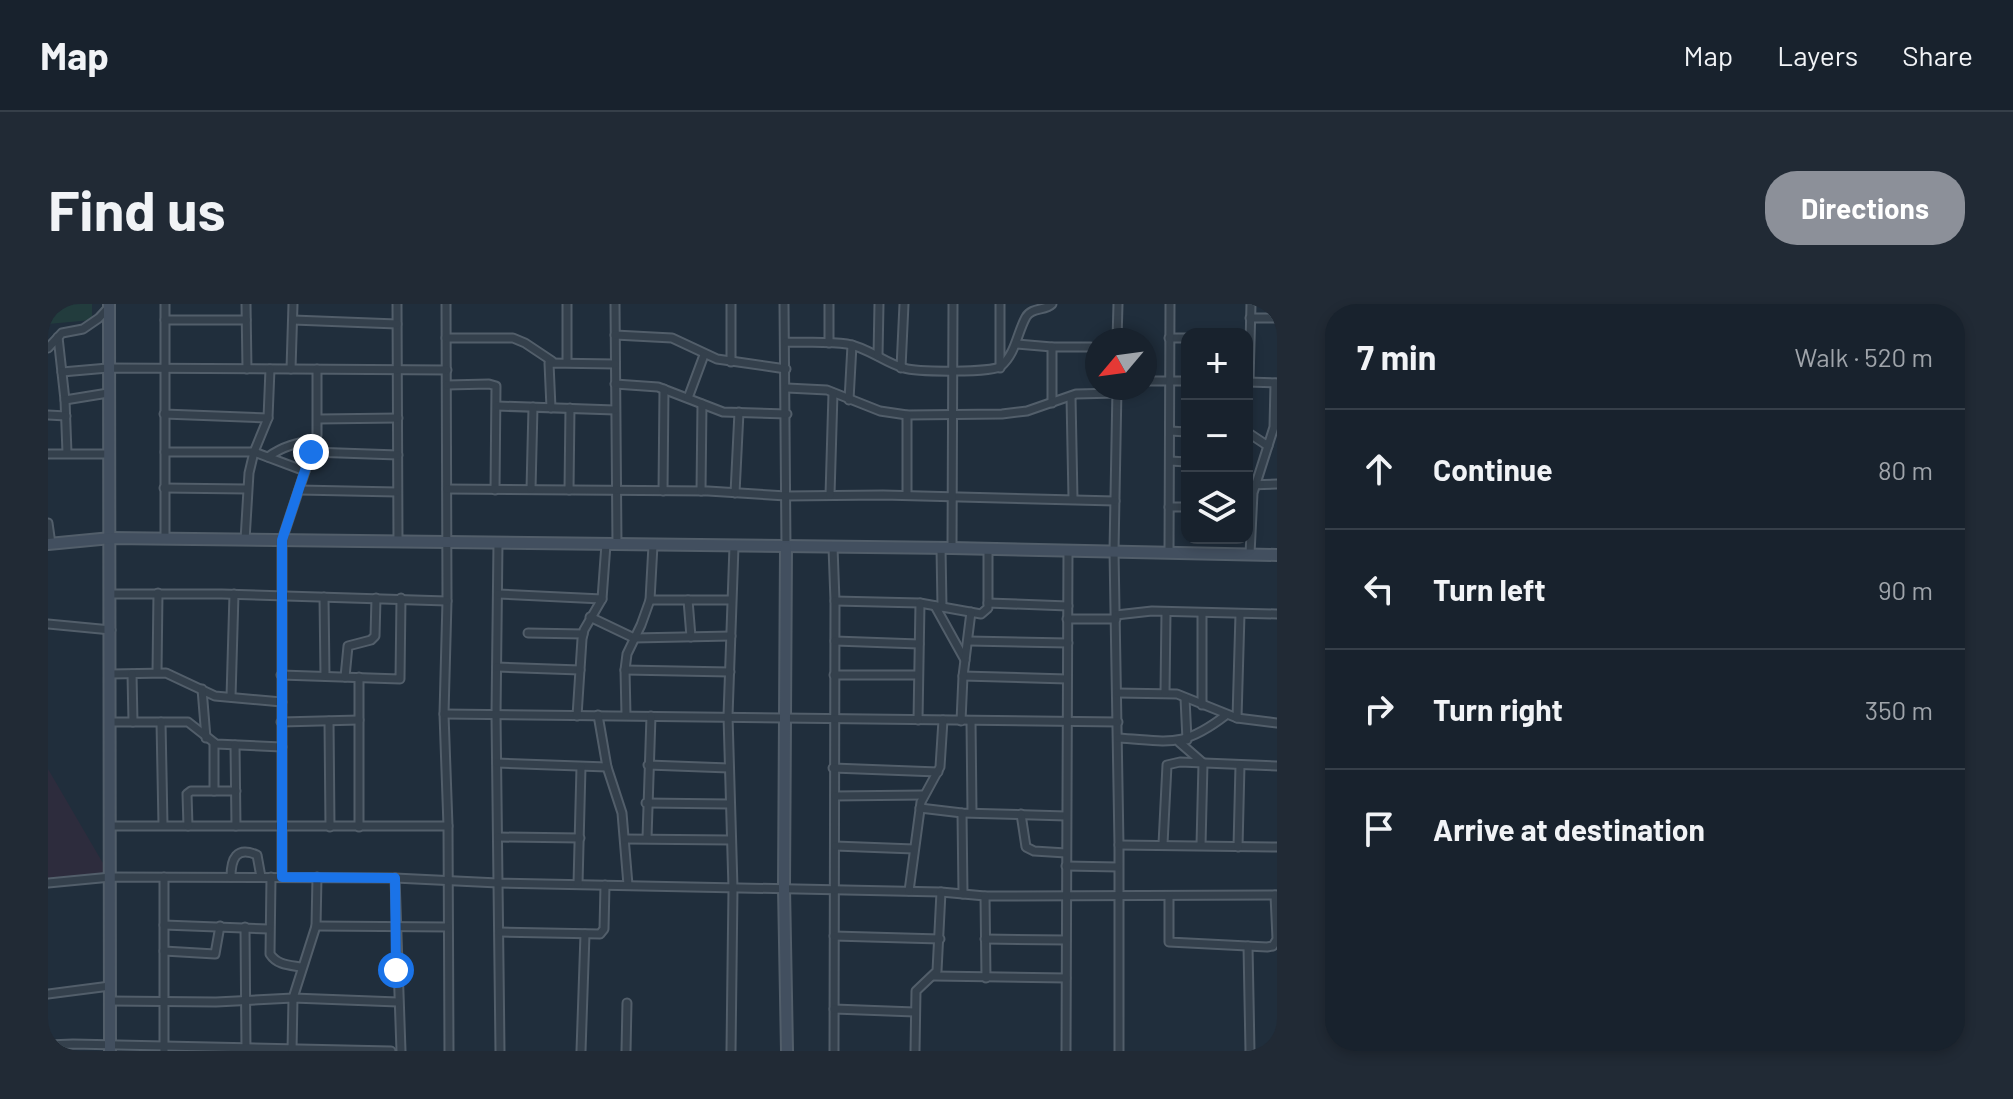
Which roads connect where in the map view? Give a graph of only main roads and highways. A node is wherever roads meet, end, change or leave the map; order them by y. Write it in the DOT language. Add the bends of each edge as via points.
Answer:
graph roads {
  1 [pos="109,306"];
  2 [pos="111,538"];
  3 [pos="49,544"];
  4 [pos="786,547"];
  5 [pos="1277,555"];
  6 [pos="110,1048"];
  7 [pos="787,1051"];
  1 -- 2 [label="main road"];
  2 -- 3 [label="main road"];
  2 -- 4 [label="main road"];
  2 -- 6 [label="main road"];
  4 -- 5 [label="main road"];
  4 -- 7 [label="main road"];
}
